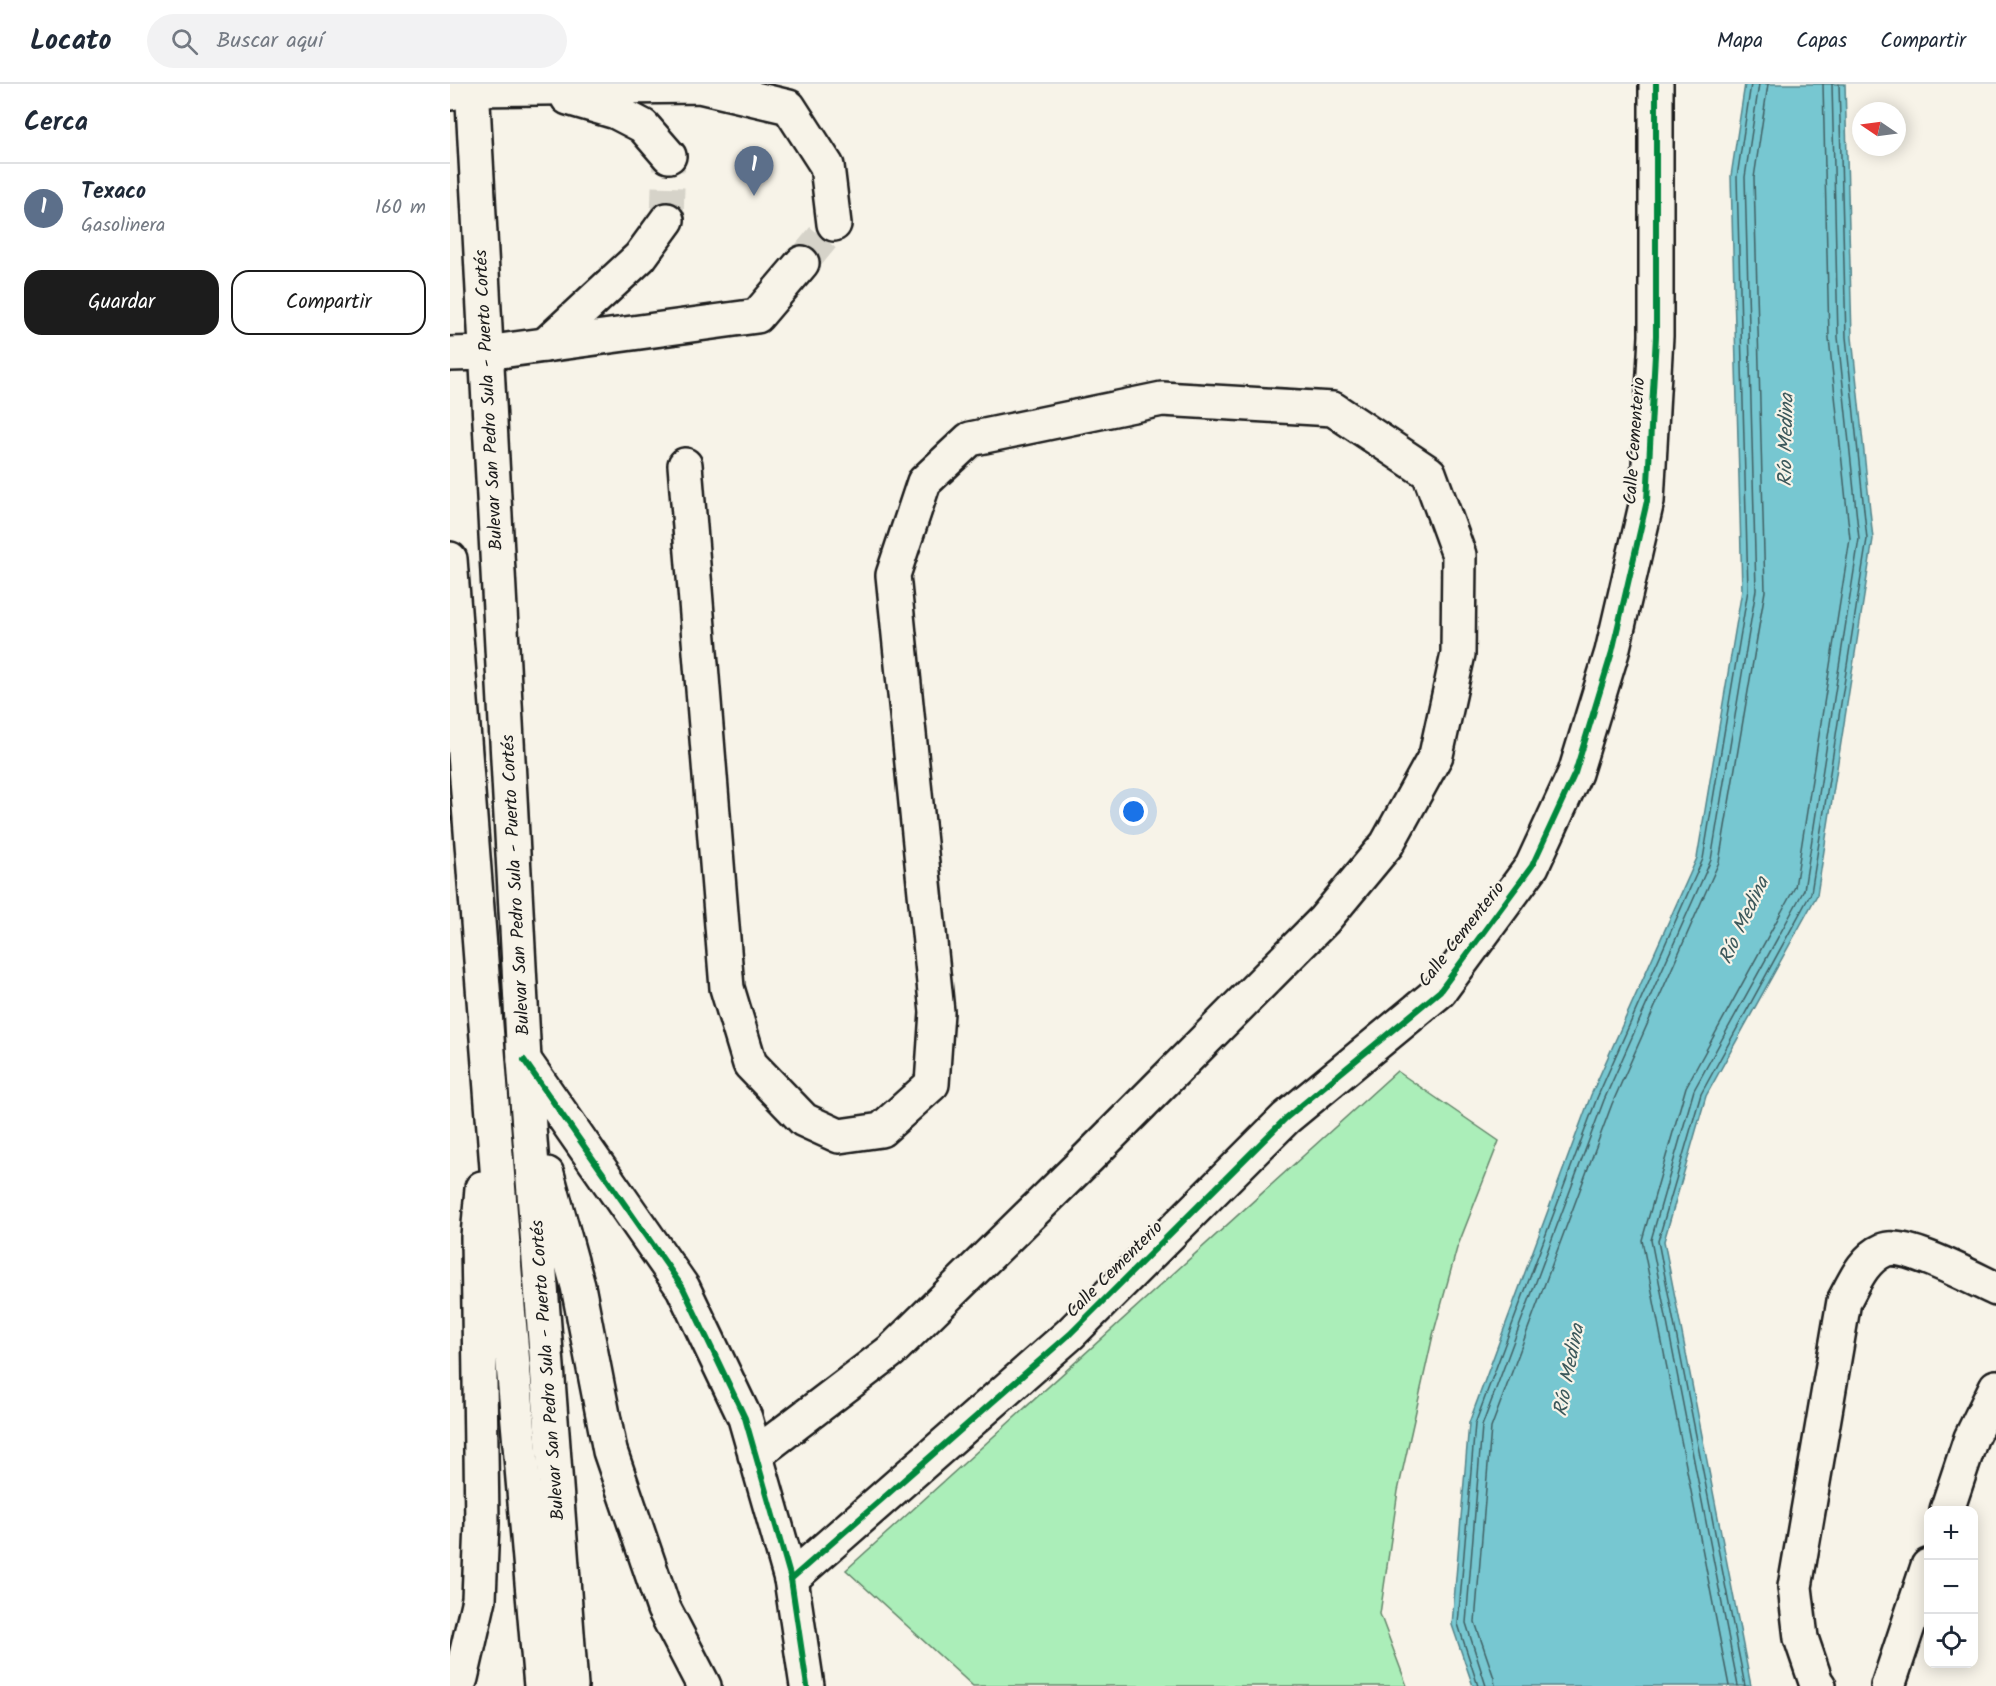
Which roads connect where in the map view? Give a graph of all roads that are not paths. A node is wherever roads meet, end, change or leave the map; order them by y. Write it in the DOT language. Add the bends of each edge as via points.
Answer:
graph roads {
  1 [pos="1656,84"];
  2 [pos="535,88"];
  3 [pos="465,89"];
  4 [pos="669,156"];
  5 [pos="667,220"];
  6 [pos="834,224"];
  7 [pos="802,263"];
  8 [pos="545,345"];
  9 [pos="486,353"];
  10 [pos="450,354"];
  11 [pos="685,465"];
  12 [pos="450,558"];
  13 [pos="524,1060"];
  14 [pos="489,1081"];
  15 [pos="527,1106"];
  16 [pos="1996,1289"];
  17 [pos="1996,1387"];
  18 [pos="755,1455"];
  19 [pos="1948,1506"];
  20 [pos="791,1579"];
  21 [pos="1924,1581"];
  22 [pos="458,1686"];
  23 [pos="541,1686"];
  24 [pos="571,1686"];
  25 [pos="704,1686"];
  26 [pos="807,1686"];
  27 [pos="1819,1686"];
  28 [pos="1888,1686"];
  1 -- 20 [label="main road, Calle Cementerio" via="1656,336 1647,501 1612,652 1575,773 1532,866 1440,991 1286,1118 1070,1334"];
  2 -- 3 [label="main road"];
  2 -- 4 [label="main road" via="625,116 644,126"];
  2 -- 6 [label="main road" via="699,86 789,107 827,166"];
  3 -- 9 [label="main road, Bulevar San Pedro Sula - Puerto Cortés"];
  5 -- 8 [label="main road" via="640,257"];
  7 -- 8 [label="main road" via="758,316"];
  8 -- 9 [label="main road"];
  9 -- 10 [label="main road"];
  9 -- 13 [label="main road, Bulevar San Pedro Sula - Puerto Cortés"];
  11 -- 18 [label="main road" via="727,988 750,1064 804,1120 839,1136 881,1130 932,1084 937,1012 893,575 924,482 970,439 1162,399 1333,409 1429,473 1459,555 1458,654 1436,755 1387,844 1324,920 891,1351"];
  12 -- 14 [label="main road, Bulevar San Pedro Sula - Puerto Cortés"];
  13 -- 15 [label="main road, Bulevar San Pedro Sula - Puerto Cortés"];
  13 -- 18 [label="main road" via="683,1288 745,1418"];
  14 -- 22 [label="main road" via="478,1237 482,1523 479,1588"];
  14 -- 23 [label="main road, Bulevar San Pedro Sula - Puerto Cortés"];
  15 -- 24 [label="main road, Bulevar San Pedro Sula - Puerto Cortés"];
  15 -- 25 [label="main road" via="579,1286 610,1451 664,1609"];
  16 -- 27 [label="main road" via="1909,1250 1885,1249 1864,1266 1844,1300 1795,1587 1801,1638"];
  17 -- 19 [label="main road" via="1971,1438"];
  18 -- 20 [label="main road"];
  20 -- 26 [label="main road"];
  21 -- 28 [label="main road"];
}
